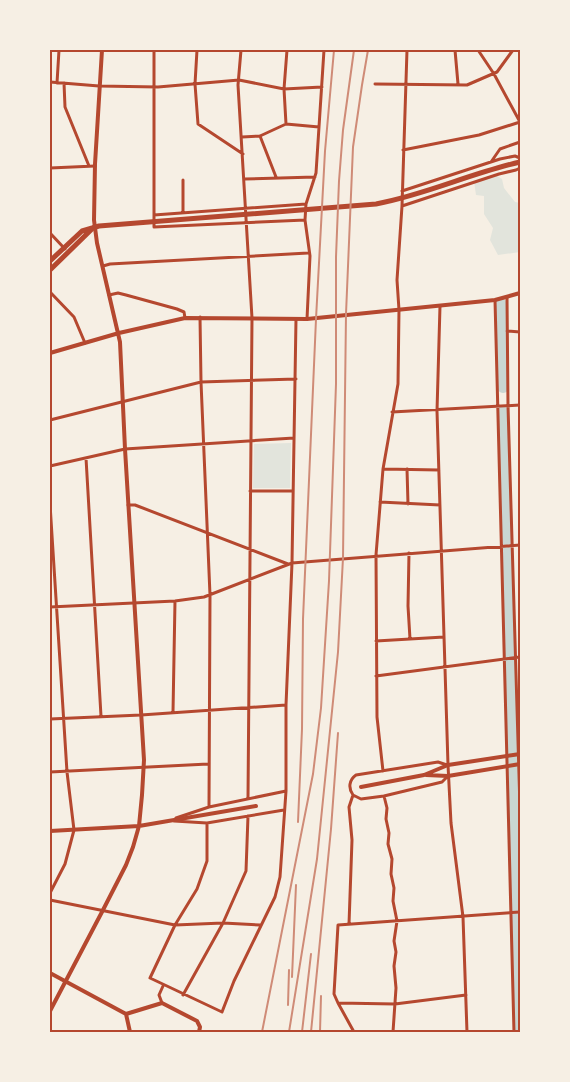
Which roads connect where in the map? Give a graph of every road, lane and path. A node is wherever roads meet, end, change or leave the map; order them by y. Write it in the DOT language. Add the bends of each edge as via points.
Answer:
graph roads {
  1 [pos="59,50"];
  2 [pos="102,50"];
  3 [pos="154,50"];
  4 [pos="197,50"];
  5 [pos="241,50"];
  6 [pos="287,50"];
  7 [pos="324,50"];
  8 [pos="406,50"];
  9 [pos="455,50"];
  10 [pos="478,50"];
  11 [pos="512,50"];
  12 [pos="494,74"];
  13 [pos="238,80"];
  14 [pos="50,82"];
  15 [pos="57,83"];
  16 [pos="64,83"];
  17 [pos="406,83"];
  18 [pos="195,84"];
  19 [pos="375,84"];
  20 [pos="458,84"];
  21 [pos="99,86"];
  22 [pos="154,87"];
  23 [pos="322,87"];
  24 [pos="284,89"];
  25 [pos="520,122"];
  26 [pos="286,124"];
  27 [pos="319,127"];
  28 [pos="260,136"];
  29 [pos="242,138"];
  30 [pos="520,142"];
  31 [pos="403,150"];
  32 [pos="243,154"];
  33 [pos="520,158"];
  34 [pos="491,162"];
  35 [pos="520,162"];
  36 [pos="89,166"];
  37 [pos="95,166"];
  38 [pos="50,168"];
  39 [pos="520,168"];
  40 [pos="276,177"];
  41 [pos="315,177"];
  42 [pos="244,179"];
  43 [pos="183,180"];
  44 [pos="402,190"];
  45 [pos="306,204"];
  46 [pos="402,206"];
  47 [pos="246,208"];
  48 [pos="183,212"];
  49 [pos="154,215"];
  50 [pos="305,220"];
  51 [pos="154,221"];
  52 [pos="247,223"];
  53 [pos="95,227"];
  54 [pos="50,233"];
  55 [pos="66,250"];
  56 [pos="308,253"];
  57 [pos="249,256"];
  58 [pos="50,261"];
  59 [pos="103,266"];
  60 [pos="50,270"];
  61 [pos="50,292"];
  62 [pos="520,293"];
  63 [pos="109,294"];
  64 [pos="507,297"];
  65 [pos="495,300"];
  66 [pos="440,306"];
  67 [pos="400,310"];
  68 [pos="200,317"];
  69 [pos="185,318"];
  70 [pos="252,318"];
  71 [pos="296,319"];
  72 [pos="307,319"];
  73 [pos="507,331"];
  74 [pos="520,332"];
  75 [pos="119,333"];
  76 [pos="85,343"];
  77 [pos="50,353"];
  78 [pos="296,379"];
  79 [pos="252,380"];
  80 [pos="201,382"];
  81 [pos="122,402"];
  82 [pos="520,405"];
  83 [pos="496,406"];
  84 [pos="508,406"];
  85 [pos="437,411"];
  86 [pos="392,412"];
  87 [pos="50,420"];
  88 [pos="294,438"];
  89 [pos="251,441"];
  90 [pos="204,444"];
  91 [pos="125,449"];
  92 [pos="86,458"];
  93 [pos="50,466"];
  94 [pos="383,469"];
  95 [pos="407,469"];
  96 [pos="439,470"];
  97 [pos="293,490"];
  98 [pos="250,491"];
  99 [pos="380,502"];
  100 [pos="50,504"];
  101 [pos="408,504"];
  102 [pos="128,505"];
  103 [pos="440,505"];
  104 [pos="208,533"];
  105 [pos="512,545"];
  106 [pos="520,545"];
  107 [pos="501,546"];
  108 [pos="250,549"];
  109 [pos="441,552"];
  110 [pos="409,553"];
  111 [pos="376,555"];
  112 [pos="290,563"];
  113 [pos="250,580"];
  114 [pos="210,595"];
  115 [pos="175,601"];
  116 [pos="135,602"];
  117 [pos="94,604"];
  118 [pos="57,606"];
  119 [pos="50,607"];
  120 [pos="444,637"];
  121 [pos="410,639"];
  122 [pos="376,641"];
  123 [pos="520,657"];
  124 [pos="515,658"];
  125 [pos="504,660"];
  126 [pos="445,667"];
  127 [pos="376,676"];
  128 [pos="286,705"];
  129 [pos="249,707"];
  130 [pos="208,710"];
  131 [pos="173,712"];
  132 [pos="141,715"];
  133 [pos="101,716"];
  134 [pos="63,718"];
  135 [pos="50,719"];
  136 [pos="519,754"];
  137 [pos="507,756"];
  138 [pos="208,764"];
  139 [pos="520,764"];
  140 [pos="448,765"];
  141 [pos="507,766"];
  142 [pos="144,768"];
  143 [pos="383,771"];
  144 [pos="50,772"];
  145 [pos="67,772"];
  146 [pos="424,775"];
  147 [pos="448,776"];
  148 [pos="361,787"];
  149 [pos="286,792"];
  150 [pos="353,795"];
  151 [pos="384,796"];
  152 [pos="248,798"];
  153 [pos="209,806"];
  154 [pos="256,806"];
  155 [pos="520,808"];
  156 [pos="284,810"];
  157 [pos="248,816"];
  158 [pos="169,821"];
  159 [pos="207,823"];
  160 [pos="139,826"];
  161 [pos="74,830"];
  162 [pos="50,831"];
  163 [pos="50,893"];
  164 [pos="50,900"];
  165 [pos="103,910"];
  166 [pos="520,912"];
  167 [pos="510,913"];
  168 [pos="463,917"];
  169 [pos="397,921"];
  170 [pos="223,923"];
  171 [pos="349,924"];
  172 [pos="175,925"];
  173 [pos="260,926"];
  174 [pos="50,973"];
  175 [pos="66,981"];
  176 [pos="163,986"];
  177 [pos="183,995"];
  178 [pos="466,995"];
  179 [pos="162,1002"];
  180 [pos="338,1004"];
  181 [pos="394,1004"];
  182 [pos="50,1011"];
  183 [pos="126,1014"];
  184 [pos="130,1032"];
  185 [pos="198,1032"];
  186 [pos="354,1032"];
  187 [pos="393,1032"];
  188 [pos="467,1032"];
  189 [pos="514,1032"];
  1 -- 15 [label="street"];
  2 -- 21 [label="street"];
  3 -- 22 [label="street"];
  4 -- 18 [label="street"];
  5 -- 13 [label="street"];
  6 -- 24 [label="street"];
  7 -- 23 [label="street"];
  8 -- 17 [label="street"];
  9 -- 20 [label="street"];
  10 -- 12 [label="street"];
  11 -- 12 [label="street"];
  12 -- 20 [label="street" via="467,85"];
  12 -- 25 [label="street"];
  13 -- 18 [label="street"];
  13 -- 24 [label="street"];
  13 -- 29 [label="street"];
  14 -- 15 [label="street"];
  15 -- 16 [label="street"];
  16 -- 21 [label="street"];
  16 -- 36 [label="street" via="65,107"];
  17 -- 19 [label="street"];
  17 -- 20 [label="street"];
  17 -- 31 [label="street"];
  18 -- 22 [label="street"];
  18 -- 32 [label="street" via="198,124"];
  21 -- 22 [label="street"];
  21 -- 37 [label="street"];
  22 -- 49 [label="street"];
  23 -- 24 [label="street"];
  23 -- 27 [label="street"];
  24 -- 26 [label="street"];
  25 -- 31 [label="street" via="479,135"];
  26 -- 27 [label="street"];
  26 -- 28 [label="street"];
  27 -- 41 [label="street"];
  28 -- 29 [label="street"];
  28 -- 40 [label="street"];
  29 -- 32 [label="street"];
  30 -- 34 [label="street" via="500,150"];
  31 -- 44 [label="street"];
  32 -- 42 [label="street"];
  33 -- 34 [label="street" via="515,156"];
  34 -- 44 [label="street"];
  35 -- 51 [label="highway" via="376,204"];
  36 -- 37 [label="street"];
  36 -- 38 [label="street"];
  37 -- 53 [label="street"];
  39 -- 46 [label="street"];
  40 -- 41 [label="street"];
  40 -- 42 [label="street"];
  41 -- 45 [label="street"];
  42 -- 47 [label="street"];
  43 -- 48 [label="street"];
  44 -- 46 [label="street"];
  45 -- 47 [label="street"];
  45 -- 50 [label="street"];
  46 -- 67 [label="street" via="397,280"];
  47 -- 48 [label="street"];
  47 -- 52 [label="street"];
  48 -- 49 [label="street"];
  49 -- 51 [label="street"];
  50 -- 52 [label="street"];
  50 -- 56 [label="street"];
  51 -- 52 [label="street" via="156,228"];
  51 -- 53 [label="highway"];
  52 -- 57 [label="street"];
  53 -- 55 [label="highway"];
  53 -- 59 [label="street"];
  54 -- 55 [label="street"];
  55 -- 58 [label="highway"];
  55 -- 60 [label="highway"];
  56 -- 57 [label="street"];
  56 -- 72 [label="street"];
  57 -- 59 [label="street"];
  57 -- 70 [label="street"];
  59 -- 63 [label="street"];
  61 -- 76 [label="street" via="74,318"];
  62 -- 64 [label="street"];
  63 -- 69 [label="street" via="118,293 177,309 184,312"];
  63 -- 75 [label="street"];
  64 -- 65 [label="street"];
  64 -- 73 [label="street"];
  65 -- 66 [label="street"];
  65 -- 83 [label="street"];
  66 -- 67 [label="street"];
  66 -- 85 [label="street"];
  67 -- 72 [label="street"];
  67 -- 86 [label="street" via="398,384"];
  68 -- 69 [label="street"];
  68 -- 70 [label="street"];
  68 -- 80 [label="street"];
  69 -- 75 [label="street"];
  70 -- 71 [label="street"];
  70 -- 79 [label="street"];
  71 -- 72 [label="street"];
  71 -- 78 [label="street"];
  73 -- 74 [label="street"];
  73 -- 84 [label="street"];
  75 -- 76 [label="street"];
  75 -- 81 [label="street"];
  76 -- 77 [label="street"];
  78 -- 79 [label="street"];
  78 -- 88 [label="street"];
  79 -- 80 [label="street"];
  79 -- 89 [label="street"];
  80 -- 81 [label="street"];
  80 -- 90 [label="street"];
  81 -- 87 [label="street"];
  81 -- 91 [label="street"];
  82 -- 84 [label="street"];
  83 -- 84 [label="street"];
  83 -- 85 [label="street"];
  83 -- 107 [label="street"];
  84 -- 105 [label="street"];
  85 -- 86 [label="street"];
  85 -- 96 [label="street"];
  86 -- 94 [label="street"];
  88 -- 89 [label="street"];
  88 -- 97 [label="street"];
  89 -- 90 [label="street"];
  89 -- 98 [label="street"];
  90 -- 91 [label="street"];
  90 -- 104 [label="street"];
  91 -- 92 [label="street"];
  91 -- 102 [label="street"];
  92 -- 93 [label="street"];
  92 -- 117 [label="street"];
  94 -- 95 [label="street"];
  94 -- 99 [label="street"];
  95 -- 96 [label="street"];
  95 -- 101 [label="street"];
  96 -- 103 [label="street"];
  97 -- 98 [label="street"];
  97 -- 112 [label="street"];
  98 -- 108 [label="street"];
  99 -- 101 [label="street"];
  99 -- 111 [label="street"];
  100 -- 118 [label="street"];
  101 -- 103 [label="street"];
  102 -- 104 [label="street"];
  102 -- 116 [label="street"];
  103 -- 109 [label="street"];
  104 -- 108 [label="street"];
  104 -- 114 [label="street"];
  105 -- 106 [label="street"];
  105 -- 107 [label="street"];
  105 -- 124 [label="street"];
  107 -- 109 [label="street"];
  107 -- 125 [label="street"];
  108 -- 112 [label="street"];
  108 -- 113 [label="street"];
  109 -- 110 [label="street"];
  109 -- 120 [label="street"];
  110 -- 111 [label="street"];
  110 -- 121 [label="street"];
  111 -- 112 [label="street"];
  111 -- 122 [label="street"];
  112 -- 113 [label="street"];
  112 -- 128 [label="street"];
  113 -- 114 [label="street"];
  113 -- 129 [label="street"];
  114 -- 115 [label="street"];
  114 -- 130 [label="street"];
  115 -- 116 [label="street"];
  115 -- 131 [label="street"];
  116 -- 117 [label="street"];
  116 -- 132 [label="street"];
  117 -- 118 [label="street"];
  117 -- 133 [label="street"];
  118 -- 119 [label="street"];
  118 -- 134 [label="street"];
  120 -- 121 [label="street"];
  120 -- 126 [label="street"];
  121 -- 122 [label="street"];
  122 -- 127 [label="street"];
  123 -- 124 [label="street"];
  124 -- 125 [label="street"];
  124 -- 136 [label="street"];
  125 -- 126 [label="street"];
  125 -- 137 [label="street"];
  126 -- 127 [label="street"];
  126 -- 140 [label="street"];
  127 -- 143 [label="street"];
  128 -- 129 [label="street"];
  128 -- 149 [label="street"];
  129 -- 130 [label="street"];
  129 -- 152 [label="street"];
  130 -- 131 [label="street"];
  130 -- 138 [label="street"];
  131 -- 132 [label="street"];
  132 -- 133 [label="street"];
  132 -- 142 [label="street"];
  133 -- 134 [label="street"];
  134 -- 135 [label="street"];
  134 -- 145 [label="street"];
  136 -- 137 [label="street"];
  136 -- 139 [label="street"];
  137 -- 140 [label="street"];
  137 -- 141 [label="street"];
  138 -- 142 [label="street"];
  138 -- 153 [label="street"];
  139 -- 141 [label="street"];
  139 -- 155 [label="street"];
  140 -- 143 [label="street" via="438,762"];
  140 -- 146 [label="street"];
  140 -- 147 [label="street"];
  141 -- 147 [label="street"];
  141 -- 167 [label="street"];
  142 -- 145 [label="street"];
  142 -- 160 [label="street"];
  143 -- 150 [label="street" via="353,777 349,788"];
  144 -- 145 [label="street"];
  145 -- 161 [label="street"];
  146 -- 147 [label="street"];
  146 -- 148 [label="street"];
  147 -- 151 [label="street" via="442,782"];
  147 -- 168 [label="street"];
  149 -- 152 [label="street"];
  149 -- 156 [label="street"];
  150 -- 151 [label="street" via="361,798"];
  150 -- 171 [label="street" via="349,807 352,840"];
  151 -- 169 [label="street"];
  152 -- 153 [label="street"];
  153 -- 158 [label="street"];
  154 -- 158 [label="street"];
  156 -- 157 [label="street"];
  156 -- 173 [label="street" via="280,878 275,897"];
  157 -- 159 [label="street"];
  157 -- 170 [label="street" via="246,871"];
  158 -- 159 [label="street"];
  158 -- 160 [label="street"];
  159 -- 172 [label="street" via="207,861 197,889"];
  160 -- 161 [label="street"];
  160 -- 165 [label="street" via="126,865"];
  161 -- 162 [label="street"];
  161 -- 163 [label="street" via="65,864"];
  164 -- 165 [label="street"];
  165 -- 172 [label="street"];
  165 -- 175 [label="street"];
  166 -- 167 [label="street"];
  167 -- 168 [label="street"];
  167 -- 189 [label="street"];
  168 -- 169 [label="street"];
  168 -- 178 [label="street"];
  169 -- 171 [label="street"];
  169 -- 181 [label="street"];
  170 -- 172 [label="street"];
  170 -- 173 [label="street"];
  170 -- 177 [label="street"];
  171 -- 180 [label="street" via="338,925 334,994"];
  172 -- 176 [label="street" via="150,978"];
  173 -- 177 [label="street" via="222,1012"];
  174 -- 175 [label="street"];
  175 -- 182 [label="street"];
  175 -- 183 [label="street"];
  176 -- 177 [label="street"];
  176 -- 179 [label="street" via="159,995"];
  178 -- 181 [label="street"];
  178 -- 188 [label="street"];
  179 -- 183 [label="street"];
  179 -- 185 [label="street" via="196,1020 200,1026"];
  180 -- 181 [label="street"];
  180 -- 186 [label="street"];
  181 -- 187 [label="street"];
  183 -- 184 [label="street"];
}
